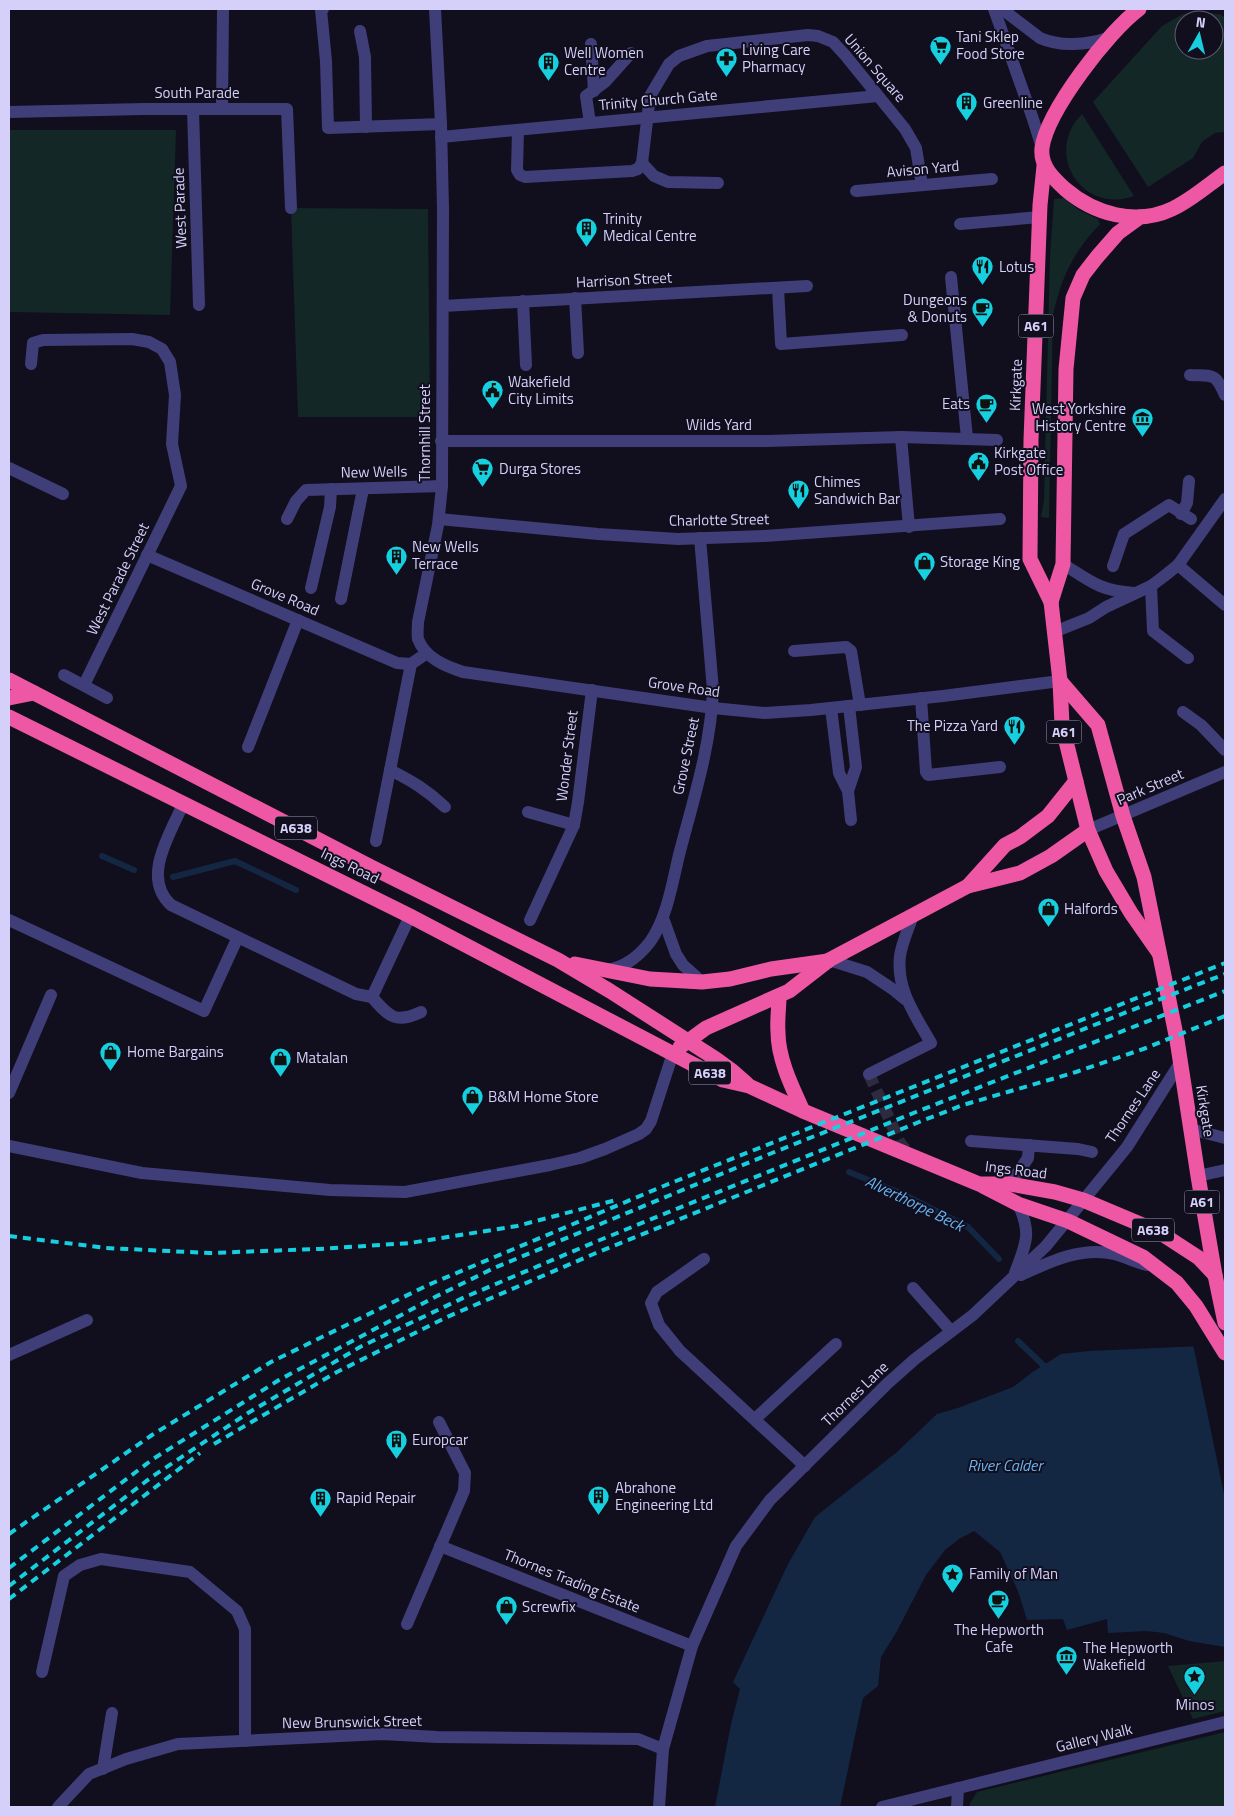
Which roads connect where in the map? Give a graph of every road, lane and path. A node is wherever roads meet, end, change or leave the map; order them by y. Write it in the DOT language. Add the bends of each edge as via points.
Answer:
graph roads {
  1 [pos="223,9"];
  2 [pos="323,9"];
  3 [pos="435,9"];
  4 [pos="994,9"];
  5 [pos="1002,9"];
  6 [pos="1139,9"];
  7 [pos="360,31"];
  8 [pos="1108,38"];
  9 [pos="591,44"];
  10 [pos="631,53"];
  11 [pos="594,91"];
  12 [pos="878,96"];
  13 [pos="222,109"];
  14 [pos="193,110"];
  15 [pos="9,112"];
  16 [pos="648,118"];
  17 [pos="590,123"];
  18 [pos="366,127"];
  19 [pos="441,130"];
  20 [pos="518,130"];
  21 [pos="1042,148"];
  22 [pos="642,163"];
  23 [pos="1044,166"];
  24 [pos="1225,173"];
  25 [pos="992,179"];
  26 [pos="718,183"];
  27 [pos="922,185"];
  28 [pos="856,191"];
  29 [pos="291,208"];
  30 [pos="1040,217"];
  31 [pos="1140,217"];
  32 [pos="960,224"];
  33 [pos="951,278"];
  34 [pos="807,286"];
  35 [pos="778,288"];
  36 [pos="575,298"];
  37 [pos="523,301"];
  38 [pos="199,305"];
  39 [pos="443,306"];
  40 [pos="902,335"];
  41 [pos="578,353"];
  42 [pos="31,364"];
  43 [pos="526,365"];
  44 [pos="1190,375"];
  45 [pos="1225,395"];
  46 [pos="901,437"];
  47 [pos="967,438"];
  48 [pos="997,440"];
  49 [pos="441,441"];
  50 [pos="9,468"];
  51 [pos="1189,481"];
  52 [pos="442,486"];
  53 [pos="363,488"];
  54 [pos="331,489"];
  55 [pos="63,494"];
  56 [pos="1225,499"];
  57 [pos="288,519"];
  58 [pos="439,519"];
  59 [pos="1000,520"];
  60 [pos="909,527"];
  61 [pos="700,538"];
  62 [pos="147,555"];
  63 [pos="1063,564"];
  64 [pos="1178,565"];
  65 [pos="1113,566"];
  66 [pos="1151,586"];
  67 [pos="311,588"];
  68 [pos="1134,594"];
  69 [pos="341,598"];
  70 [pos="1051,602"];
  71 [pos="1225,605"];
  72 [pos="298,620"];
  73 [pos="1054,632"];
  74 [pos="794,651"];
  75 [pos="427,653"];
  76 [pos="1188,658"];
  77 [pos="410,664"];
  78 [pos="64,675"];
  79 [pos="9,680"];
  80 [pos="1060,681"];
  81 [pos="84,686"];
  82 [pos="592,690"];
  83 [pos="34,693"];
  84 [pos="9,698"];
  85 [pos="107,698"];
  86 [pos="922,698"];
  87 [pos="855,705"];
  88 [pos="713,708"];
  89 [pos="831,708"];
  90 [pos="1183,712"];
  91 [pos="9,717"];
  92 [pos="248,747"];
  93 [pos="1225,750"];
  94 [pos="1000,767"];
  95 [pos="390,770"];
  96 [pos="1225,772"];
  97 [pos="1076,781"];
  98 [pos="848,791"];
  99 [pos="183,804"];
  100 [pos="445,807"];
  101 [pos="528,812"];
  102 [pos="1123,816"];
  103 [pos="851,820"];
  104 [pos="574,825"];
  105 [pos="1088,830"];
  106 [pos="376,841"];
  107 [pos="968,886"];
  108 [pos="913,915"];
  109 [pos="410,916"];
  110 [pos="663,918"];
  111 [pos="9,920"];
  112 [pos="530,920"];
  113 [pos="237,938"];
  114 [pos="1159,953"];
  115 [pos="558,960"];
  116 [pos="829,960"];
  117 [pos="601,970"];
  118 [pos="702,982"];
  119 [pos="51,995"];
  120 [pos="779,996"];
  121 [pos="372,997"];
  122 [pos="907,1001"];
  123 [pos="421,1012"];
  124 [pos="686,1041"];
  125 [pos="673,1052"];
  126 [pos="1180,1063"];
  127 [pos="870,1074"];
  128 [pos="749,1086"];
  129 [pos="9,1093"];
  130 [pos="803,1111"];
  131 [pos="1190,1129"];
  132 [pos="1225,1138"];
  133 [pos="971,1141"];
  134 [pos="1029,1145"];
  135 [pos="9,1146"];
  136 [pos="1092,1152"];
  137 [pos="1225,1170"];
  138 [pos="1198,1176"];
  139 [pos="979,1184"];
  140 [pos="1010,1184"];
  141 [pos="1083,1200"];
  142 [pos="1018,1204"];
  143 [pos="1068,1221"];
  144 [pos="704,1259"];
  145 [pos="1159,1269"];
  146 [pos="1215,1275"];
  147 [pos="1014,1278"];
  148 [pos="913,1288"];
  149 [pos="87,1320"];
  150 [pos="1225,1323"];
  151 [pos="951,1331"];
  152 [pos="836,1344"];
  153 [pos="1225,1353"];
  154 [pos="9,1355"];
  155 [pos="755,1419"];
  156 [pos="439,1422"];
  157 [pos="805,1466"];
  158 [pos="440,1546"];
  159 [pos="407,1624"];
  160 [pos="692,1646"];
  161 [pos="42,1672"];
  162 [pos="112,1713"];
  163 [pos="1225,1722"];
  164 [pos="245,1741"];
  165 [pos="663,1749"];
  166 [pos="103,1769"];
  167 [pos="958,1788"];
  168 [pos="58,1807"];
  169 [pos="659,1807"];
  170 [pos="882,1807"];
  171 [pos="956,1807"];
  1 -- 13 [label="street"];
  2 -- 18 [label="street, Trinity Church Gate" via="328,128"];
  3 -- 19 [label="street, Thornhill Street"];
  4 -- 21 [label="street"];
  5 -- 8 [label="street" via="1046,40 1092,44"];
  6 -- 8 [label="highway, A61"];
  7 -- 18 [label="street" via="366,57"];
  8 -- 21 [label="highway, A61" via="1061,102"];
  9 -- 11 [label="street"];
  10 -- 11 [label="street"];
  11 -- 17 [label="street" via="586,96"];
  12 -- 16 [label="street, Trinity Church Gate"];
  12 -- 16 [label="street, Union Square" via="833,42 808,35 707,46 679,56 669,64 650,96"];
  12 -- 27 [label="street, Union Square" via="916,148"];
  13 -- 14 [label="street, South Parade"];
  13 -- 29 [label="street, South Parade" via="287,109"];
  14 -- 15 [label="street, South Parade"];
  14 -- 38 [label="street, West Parade"];
  16 -- 17 [label="street, Trinity Church Gate"];
  16 -- 22 [label="street, Union Square"];
  17 -- 20 [label="street, Trinity Church Gate"];
  18 -- 19 [label="street, Trinity Church Gate"];
  19 -- 20 [label="street, Trinity Church Gate"];
  19 -- 39 [label="street, Thornhill Street"];
  20 -- 22 [label="street" via="517,170 525,177 632,172"];
  21 -- 23 [label="highway, A61"];
  22 -- 26 [label="street" via="654,176 668,182"];
  23 -- 30 [label="highway, Kirkgate / A61"];
  23 -- 31 [label="highway, A61" via="1055,180 1085,203 1118,216"];
  24 -- 31 [label="highway, A61" via="1163,214"];
  25 -- 27 [label="street, Avison Yard"];
  27 -- 28 [label="street, Avison Yard"];
  30 -- 32 [label="street"];
  30 -- 70 [label="highway, Kirkgate / A61" via="1030,559"];
  31 -- 63 [label="highway, Kirkgate / A61" via="1118,233 1097,257 1083,275 1073,298 1066,370"];
  33 -- 47 [label="street"];
  34 -- 35 [label="street, Harrison Street"];
  35 -- 36 [label="street, Harrison Street"];
  35 -- 40 [label="street" via="781,344"];
  36 -- 37 [label="street, Harrison Street"];
  36 -- 41 [label="street"];
  37 -- 39 [label="street, Harrison Street"];
  37 -- 43 [label="street"];
  39 -- 49 [label="street, Thornhill Street"];
  42 -- 62 [label="street, West Parade Street" via="33,343 43,340 132,339 149,342 162,349 170,362 175,395 172,444 182,486"];
  44 -- 45 [label="street" via="1214,376"];
  46 -- 47 [label="street, Wilds Yard"];
  46 -- 49 [label="street, Wilds Yard" via="767,442"];
  46 -- 60 [label="street"];
  47 -- 48 [label="street, Wilds Yard"];
  49 -- 52 [label="street, Thornhill Street"];
  50 -- 55 [label="street"];
  51 -- 65 [label="street" via="1186,516 1169,505 1124,534"];
  52 -- 53 [label="street, New Wells"];
  52 -- 58 [label="street, Thornhill Street"];
  53 -- 54 [label="street, New Wells"];
  53 -- 69 [label="street"];
  54 -- 57 [label="street, New Wells" via="306,490 296,501"];
  54 -- 67 [label="street" via="330,507"];
  56 -- 64 [label="street"];
  58 -- 61 [label="street, Charlotte Street" via="598,534"];
  58 -- 75 [label="street, Thornhill Street" via="418,622 418,638"];
  59 -- 60 [label="street, Charlotte Street"];
  60 -- 61 [label="street, Charlotte Street"];
  61 -- 88 [label="street, Grove Street"];
  62 -- 72 [label="street, Grove Road"];
  62 -- 81 [label="street, West Parade Street"];
  63 -- 68 [label="street" via="1102,588"];
  63 -- 70 [label="highway, Kirkgate / A61"];
  64 -- 66 [label="street"];
  64 -- 71 [label="street"];
  66 -- 68 [label="street"];
  66 -- 76 [label="street" via="1153,631"];
  68 -- 73 [label="street"];
  70 -- 73 [label="highway, Kirkgate / A61"];
  72 -- 77 [label="street, Grove Road" via="397,662"];
  72 -- 92 [label="street"];
  73 -- 80 [label="highway, Kirkgate / A61"];
  74 -- 87 [label="street" via="846,647 851,651"];
  75 -- 77 [label="street"];
  75 -- 82 [label="street, Grove Road" via="444,666 463,672"];
  77 -- 95 [label="street"];
  78 -- 81 [label="street"];
  79 -- 83 [label="highway, Ings Road / A638"];
  80 -- 86 [label="street, Grove Road"];
  80 -- 97 [label="highway, Kirkgate / A61" via="1062,725"];
  80 -- 102 [label="highway, Kirkgate / A61" via="1098,725"];
  81 -- 85 [label="street"];
  82 -- 88 [label="street, Grove Road"];
  82 -- 104 [label="street, Wonder Street"];
  83 -- 84 [label="highway"];
  83 -- 115 [label="highway, Ings Road / A638"];
  86 -- 87 [label="street, Grove Road"];
  86 -- 94 [label="street" via="928,775"];
  87 -- 89 [label="street, Grove Road"];
  87 -- 98 [label="street" via="856,767"];
  88 -- 89 [label="street, Grove Road" via="765,713"];
  88 -- 110 [label="street, Grove Street" via="702,766"];
  89 -- 98 [label="street" via="839,773"];
  90 -- 93 [label="street"];
  91 -- 99 [label="highway, Ings Road / A638"];
  95 -- 100 [label="street" via="416,783"];
  95 -- 106 [label="street"];
  96 -- 102 [label="street, Park Street"];
  97 -- 105 [label="highway, Kirkgate / A61"];
  97 -- 107 [label="highway, Ings Road" via="1048,816 1005,845"];
  98 -- 103 [label="street"];
  99 -- 109 [label="highway, Ings Road / A638"];
  99 -- 113 [label="street" via="157,870 159,890 171,905"];
  101 -- 104 [label="street, Wonder Street"];
  102 -- 105 [label="street, Park Street"];
  102 -- 114 [label="highway, Kirkgate / A61" via="1144,878"];
  104 -- 112 [label="street, Wonder Street"];
  105 -- 107 [label="highway, Ings Road" via="1020,873"];
  105 -- 114 [label="highway, Kirkgate / A61" via="1106,871"];
  107 -- 108 [label="highway, Ings Road"];
  108 -- 116 [label="highway, Ings Road"];
  108 -- 122 [label="street" via="900,956 901,983"];
  109 -- 121 [label="street"];
  109 -- 125 [label="highway, Ings Road / A638"];
  110 -- 117 [label="street, Grove Street" via="650,941 634,958 613,969"];
  110 -- 118 [label="street" via="682,964"];
  111 -- 113 [label="street" via="204,1011"];
  113 -- 121 [label="street" via="356,994"];
  114 -- 126 [label="highway, Kirkgate / A61"];
  115 -- 117 [label="highway, Ings Road"];
  115 -- 124 [label="highway, Ings Road / A638"];
  116 -- 118 [label="highway, Ings Road"];
  116 -- 120 [label="highway, Ings Road"];
  116 -- 122 [label="street" via="867,972"];
  117 -- 118 [label="highway, Ings Road" via="650,979"];
  119 -- 129 [label="street"];
  120 -- 124 [label="highway, Ings Road" via="706,1028"];
  120 -- 130 [label="highway" via="778,1033 782,1057"];
  121 -- 123 [label="street" via="398,1019 408,1019"];
  122 -- 127 [label="street" via="930,1043"];
  124 -- 125 [label="highway, Ings Road"];
  124 -- 128 [label="highway, Ings Road / A638" via="731,1070"];
  125 -- 128 [label="highway, Ings Road / A638" via="724,1080"];
  125 -- 135 [label="street" via="651,1120 639,1134 605,1149 550,1165 405,1192 330,1190 142,1173"];
  126 -- 131 [label="highway, Kirkgate / A61"];
  126 -- 141 [label="street, Thornes Lane" via="1130,1142"];
  128 -- 130 [label="highway, Ings Road / A638"];
  130 -- 139 [label="highway, Ings Road / A638"];
  131 -- 132 [label="street"];
  131 -- 138 [label="highway, Kirkgate / A61"];
  133 -- 134 [label="street"];
  134 -- 136 [label="street"];
  134 -- 140 [label="street" via="1028,1158"];
  137 -- 138 [label="street"];
  138 -- 146 [label="highway, Kirkgate / A61"];
  139 -- 140 [label="highway, Ings Road / A638"];
  139 -- 142 [label="highway, A638"];
  140 -- 141 [label="highway, Ings Road / A638"];
  141 -- 143 [label="street, Thornes Lane"];
  141 -- 146 [label="highway, Ings Road / A638" via="1159,1232 1199,1258"];
  142 -- 143 [label="highway, A638"];
  142 -- 147 [label="street" via="1027,1235"];
  143 -- 145 [label="highway, A638" via="1143,1257"];
  143 -- 147 [label="street, Thornes Lane"];
  144 -- 155 [label="street" via="657,1292 652,1303 659,1325 680,1351"];
  145 -- 147 [label="street" via="1096,1252 1060,1259"];
  145 -- 153 [label="highway, A638" via="1177,1283 1196,1306"];
  146 -- 150 [label="highway, A61"];
  147 -- 151 [label="street, Thornes Lane"];
  148 -- 151 [label="street"];
  149 -- 154 [label="street"];
  151 -- 157 [label="street, Thornes Lane" via="888,1383"];
  152 -- 155 [label="street"];
  155 -- 157 [label="street"];
  156 -- 158 [label="street" via="465,1473 464,1491"];
  157 -- 160 [label="street, Thornes Lane" via="770,1500 736,1546"];
  158 -- 159 [label="street"];
  158 -- 160 [label="street, Thornes Trading Estate"];
  160 -- 165 [label="street, Thornes Lane"];
  161 -- 164 [label="street" via="64,1576 80,1565 101,1559 190,1572 237,1611 244,1630"];
  162 -- 166 [label="street"];
  163 -- 167 [label="street, Gallery Walk"];
  164 -- 165 [label="street, New Brunswick Street" via="382,1734 638,1739"];
  164 -- 166 [label="street, New Brunswick Street" via="178,1744"];
  165 -- 169 [label="street, Thornes Lane"];
  166 -- 168 [label="street, New Brunswick Street" via="89,1774"];
  167 -- 170 [label="street, Gallery Walk"];
  167 -- 171 [label="street"];
}
